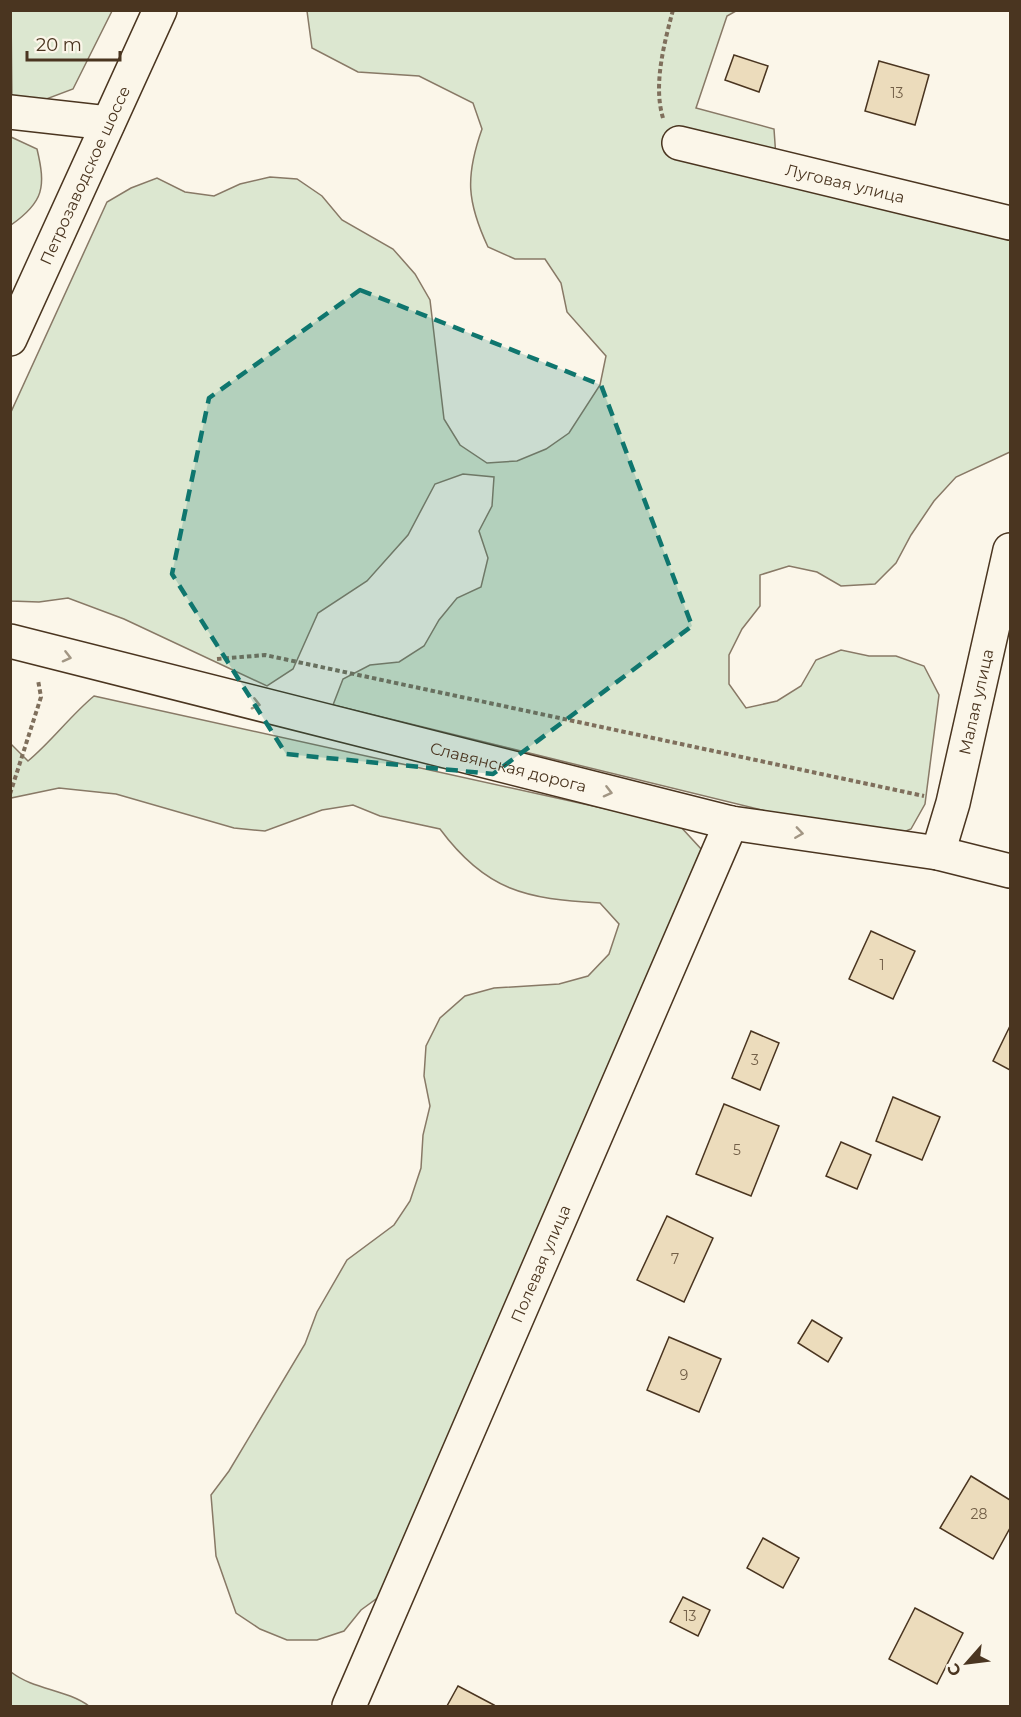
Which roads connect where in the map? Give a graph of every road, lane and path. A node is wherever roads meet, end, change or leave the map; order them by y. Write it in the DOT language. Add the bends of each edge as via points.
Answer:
graph roads {
  1 [pos="160,10"];
  2 [pos="674,10"];
  3 [pos="10,112"];
  4 [pos="108,123"];
  5 [pos="679,143"];
  6 [pos="1011,223"];
  7 [pos="10,339"];
  8 [pos="1011,550"];
  9 [pos="22,645"];
  10 [pos="210,662"];
  11 [pos="10,794"];
  12 [pos="953,803"];
  13 [pos="731,823"];
  14 [pos="938,853"];
  15 [pos="1011,871"];
  16 [pos="349,1707"];
  1 -- 4 [label="street, Петрозаводское шоссе"];
  2 -- 5 [label="path" via="657,101 663,121"];
  3 -- 4 [label="street"];
  4 -- 7 [label="street, Петрозаводское шоссе"];
  5 -- 6 [label="street, Луговая улица"];
  8 -- 12 [label="street, Малая улица"];
  9 -- 11 [label="path" via="41,697"];
  9 -- 13 [label="street, Славянская дорога, one-way"];
  10 -- 12 [label="path" via="265,655"];
  12 -- 14 [label="street, Малая улица"];
  13 -- 14 [label="street, Славянская дорога, one-way"];
  13 -- 16 [label="street, Полевая улица"];
  14 -- 15 [label="street, Славянская дорога"];
}
